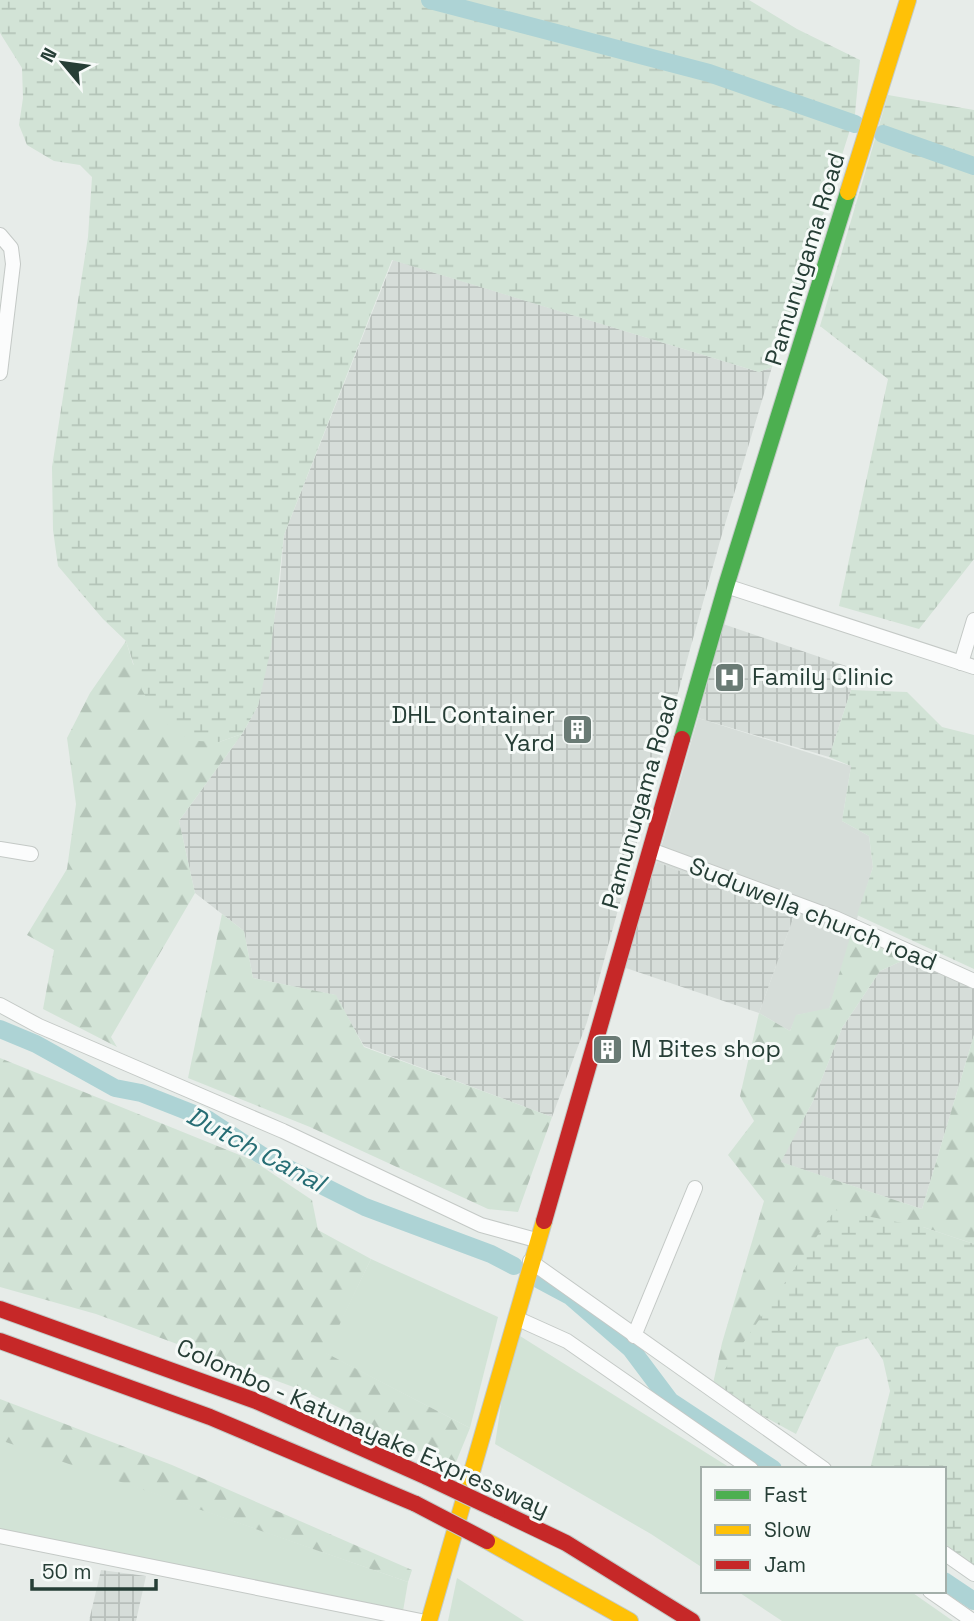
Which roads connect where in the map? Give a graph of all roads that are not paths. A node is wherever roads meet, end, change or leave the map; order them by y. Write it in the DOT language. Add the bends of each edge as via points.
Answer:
graph roads {
  1 [pos="908,0"];
  2 [pos="0,235"];
  3 [pos="0,373"];
  4 [pos="726,586"];
  5 [pos="974,620"];
  6 [pos="968,665"];
  7 [pos="0,849"];
  8 [pos="651,850"];
  9 [pos="31,854"];
  10 [pos="974,981"];
  11 [pos="0,1005"];
  12 [pos="695,1188"];
  13 [pos="536,1240"];
  14 [pos="530,1261"];
  15 [pos="0,1309"];
  16 [pos="516,1318"];
  17 [pos="634,1336"];
  18 [pos="0,1341"];
  19 [pos="748,1467"];
  20 [pos="821,1467"];
  21 [pos="0,1536"];
  22 [pos="946,1554"];
  23 [pos="974,1574"];
  24 [pos="933,1593"];
  25 [pos="421,1621"];
  26 [pos="429,1621"];
  27 [pos="630,1621"];
  28 [pos="692,1621"];
  29 [pos="973,1621"];
  1 -- 4 [label="main road, Pamunugama Road"];
  2 -- 3 [label="street" via="11,248 13,264"];
  4 -- 6 [label="street"];
  4 -- 8 [label="main road, Pamunugama Road"];
  5 -- 6 [label="street"];
  7 -- 9 [label="street"];
  8 -- 10 [label="street, Suduwella church road" via="835,918"];
  8 -- 13 [label="main road, Pamunugama Road"];
  11 -- 13 [label="street" via="469,1219"];
  12 -- 17 [label="street"];
  13 -- 14 [label="main road, Pamunugama Road"];
  14 -- 16 [label="main road, Pamunugama Road"];
  14 -- 17 [label="street" via="599,1306"];
  15 -- 28 [label="main road, Colombo - Katunayake Expressway, bridge" via="256,1401 428,1477 566,1543"];
  16 -- 19 [label="street" via="566,1341"];
  16 -- 26 [label="main road, Pamunugama Road"];
  17 -- 20 [label="street"];
  18 -- 27 [label="main road, Colombo - Katunayake Expressway, bridge" via="210,1417 416,1504"];
  21 -- 25 [label="street"];
  22 -- 23 [label="street"];
  24 -- 29 [label="street"];
}
